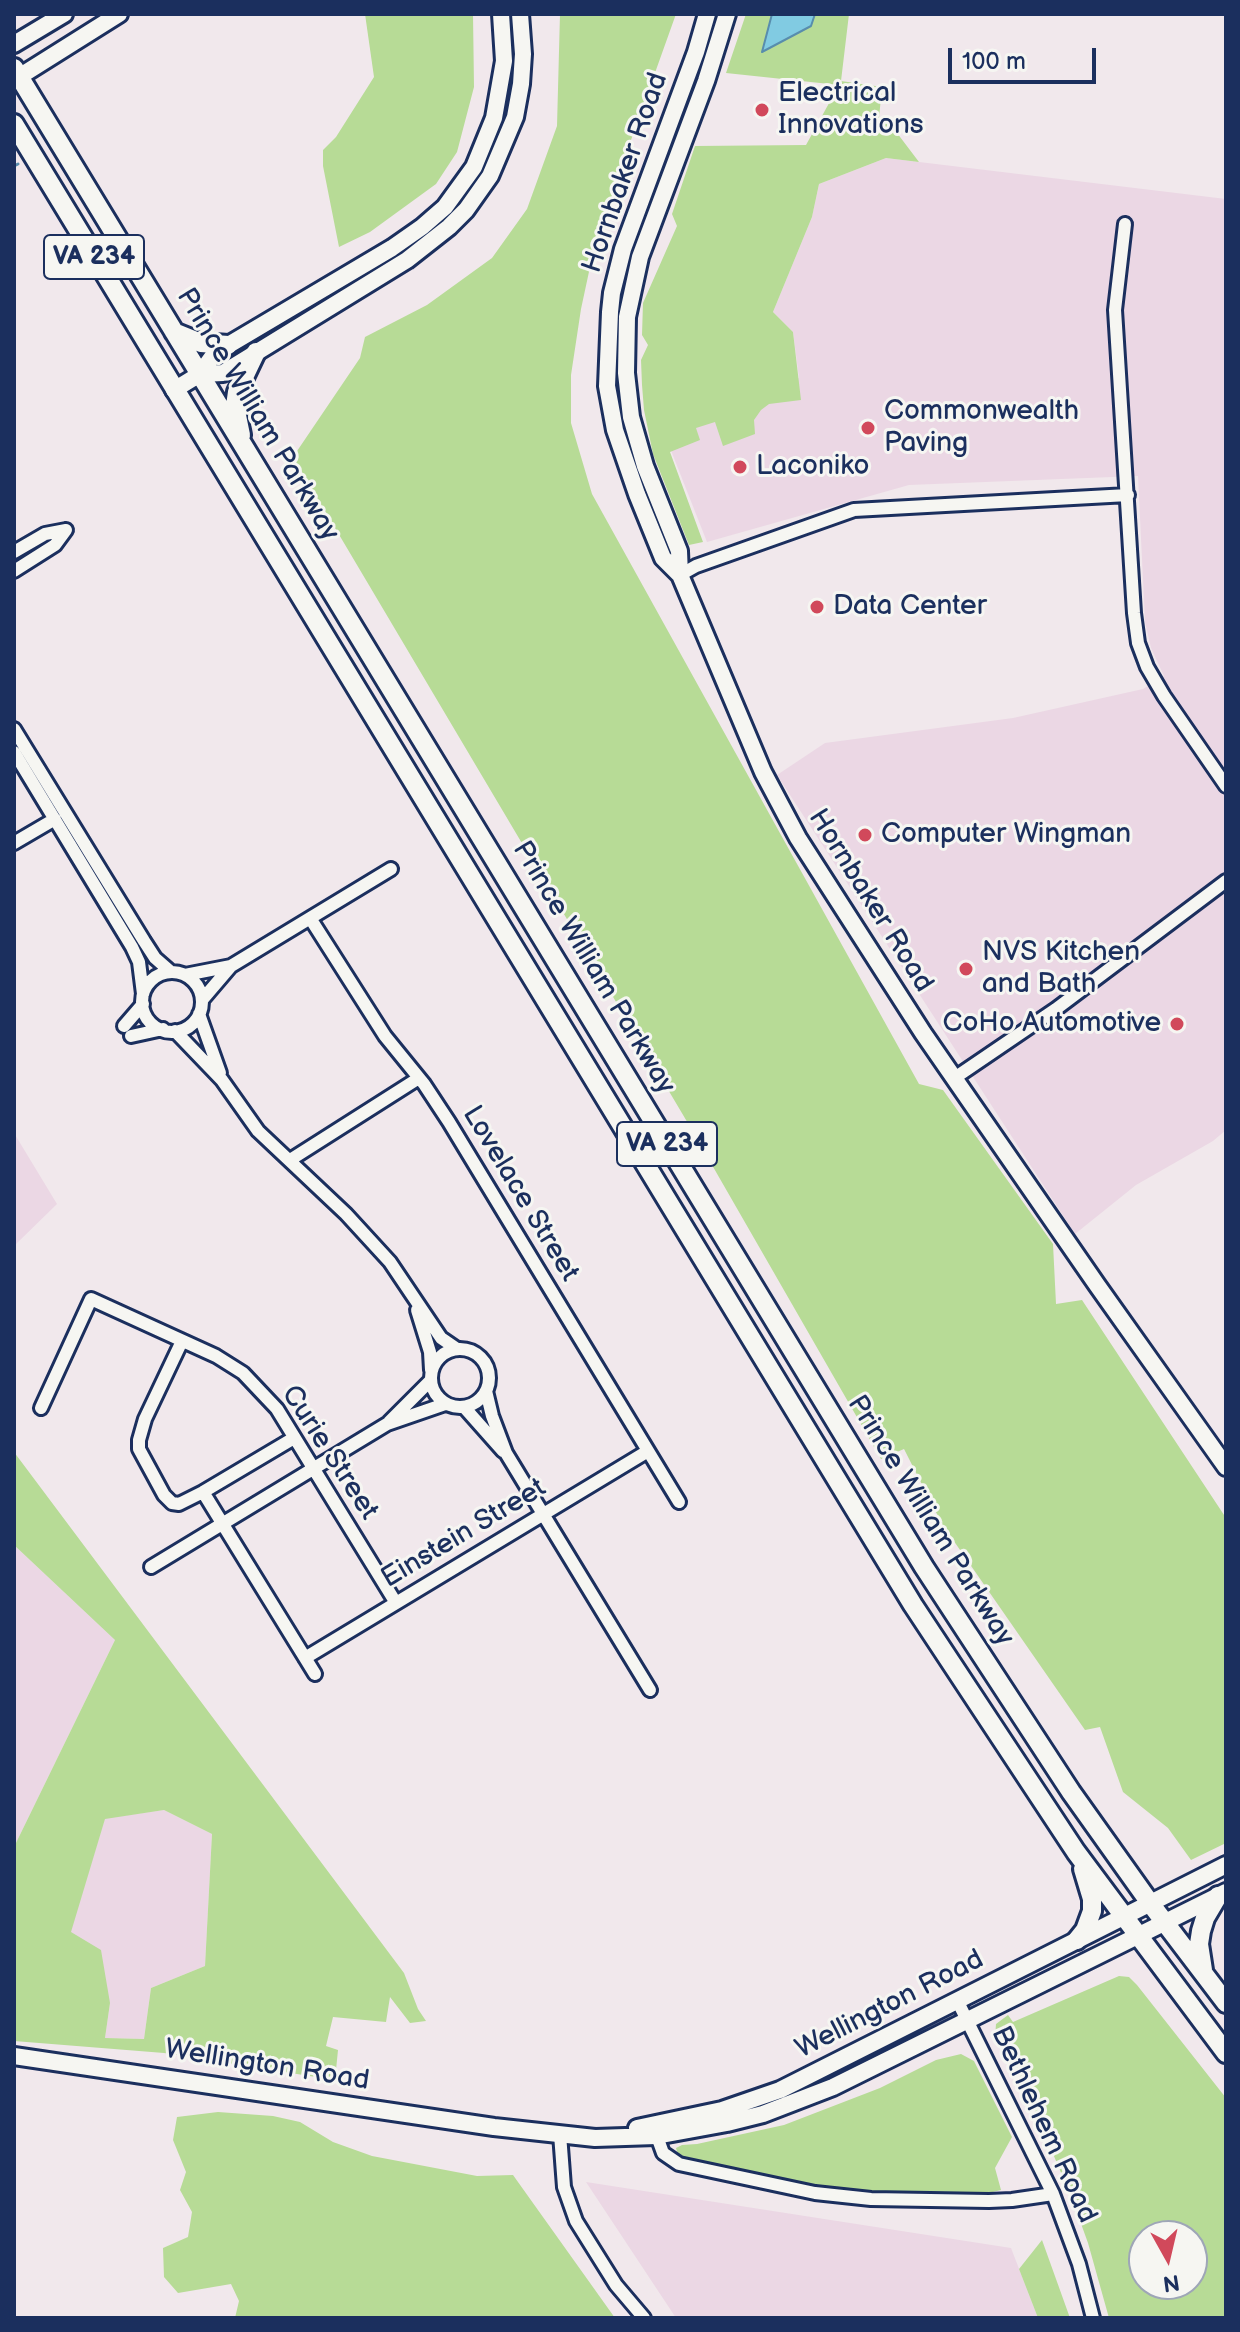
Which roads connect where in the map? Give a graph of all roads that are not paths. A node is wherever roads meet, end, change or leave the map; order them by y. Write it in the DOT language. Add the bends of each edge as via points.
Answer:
graph roads {
  1 [pos="64,14"];
  2 [pos="119,14"];
  3 [pos="501,14"];
  4 [pos="520,14"];
  5 [pos="707,14"];
  6 [pos="727,14"];
  7 [pos="14,44"];
  8 [pos="16,75"];
  9 [pos="14,124"];
  10 [pos="485,144"];
  11 [pos="502,152"];
  12 [pos="1125,224"];
  13 [pos="174,332"];
  14 [pos="228,345"];
  15 [pos="256,352"];
  16 [pos="200,374"];
  17 [pos="174,390"];
  18 [pos="243,445"];
  19 [pos="1128,495"];
  20 [pos="14,552"];
  21 [pos="14,571"];
  22 [pos="680,575"];
  23 [pos="14,729"];
  24 [pos="14,752"];
  25 [pos="1226,786"];
  26 [pos="55,819"];
  27 [pos="14,843"];
  28 [pos="391,869"];
  29 [pos="1226,881"];
  30 [pos="310,918"];
  31 [pos="231,966"];
  32 [pos="171,972"];
  33 [pos="185,975"];
  34 [pos="143,999"];
  35 [pos="202,1000"];
  36 [pos="199,1014"];
  37 [pos="169,1030"];
  38 [pos="956,1077"];
  39 [pos="419,1078"];
  40 [pos="222,1080"];
  41 [pos="290,1160"];
  42 [pos="413,1296"];
  43 [pos="182,1341"];
  44 [pos="457,1349"];
  45 [pos="430,1376"];
  46 [pos="486,1391"];
  47 [pos="445,1404"];
  48 [pos="464,1407"];
  49 [pos="41,1408"];
  50 [pos="387,1424"];
  51 [pos="294,1438"];
  52 [pos="648,1451"];
  53 [pos="506,1453"];
  54 [pos="1226,1467"];
  55 [pos="312,1469"];
  56 [pos="203,1492"];
  57 [pos="679,1502"];
  58 [pos="544,1514"];
  59 [pos="223,1524"];
  60 [pos="151,1567"];
  61 [pos="396,1603"];
  62 [pos="305,1658"];
  63 [pos="315,1674"];
  64 [pos="650,1690"];
  65 [pos="1076,1852"];
  66 [pos="1226,1865"];
  67 [pos="1222,1894"];
  68 [pos="1150,1903"];
  69 [pos="1124,1916"];
  70 [pos="1165,1923"];
  71 [pos="1139,1937"];
  72 [pos="1077,1940"];
  73 [pos="1205,1976"];
  74 [pos="957,2000"];
  75 [pos="1226,2003"];
  76 [pos="968,2022"];
  77 [pos="1226,2053"];
  78 [pos="14,2056"];
  79 [pos="654,2131"];
  80 [pos="560,2134"];
  81 [pos="1053,2194"];
  82 [pos="644,2318"];
  83 [pos="1093,2318"];
  1 -- 7 [label="main road"];
  2 -- 8 [label="main road"];
  3 -- 10 [label="main road" via="503,73"];
  4 -- 11 [label="main road" via="521,84"];
  5 -- 22 [label="main road, Hornbaker Road" via="623,249 610,312 607,386 615,430 663,558"];
  6 -- 22 [label="main road, Hornbaker Road" via="640,257 627,317 631,417 679,551"];
  8 -- 13 [label="highway, Prince William Parkway / VA 234"];
  9 -- 17 [label="highway, Prince William Parkway / VA 234"];
  10 -- 11 [label="main road"];
  10 -- 14 [label="main road" via="465,182 422,227"];
  11 -- 15 [label="main road" via="480,193 428,245"];
  12 -- 19 [label="street" via="1115,310"];
  13 -- 14 [label="highway" via="201,343"];
  13 -- 16 [label="highway, Prince William Parkway / VA 234"];
  14 -- 16 [label="main road"];
  15 -- 16 [label="main road" via="223,373"];
  15 -- 18 [label="highway" via="236,398"];
  16 -- 17 [label="main road"];
  16 -- 18 [label="highway, Prince William Parkway / VA 234"];
  17 -- 65 [label="highway, Prince William Parkway / VA 234" via="905,1592"];
  18 -- 68 [label="highway, Prince William Parkway / VA 234" via="924,1567"];
  19 -- 22 [label="street" via="854,510"];
  19 -- 25 [label="street" via="1138,643 1164,696"];
  20 -- 21 [label="street" via="45,534 66,530 55,545"];
  22 -- 38 [label="main road, Hornbaker Road" via="777,801"];
  23 -- 32 [label="street" via="144,941"];
  24 -- 26 [label="street"];
  26 -- 27 [label="street"];
  26 -- 34 [label="street" via="132,947"];
  28 -- 30 [label="street"];
  29 -- 38 [label="street"];
  30 -- 31 [label="street"];
  30 -- 39 [label="street, Lovelace Street" via="385,1036"];
  31 -- 33 [label="street"];
  31 -- 35 [label="street"];
  32 -- 33 [label="street"];
  32 -- 34 [label="street" via="153,979"];
  33 -- 35 [label="street" via="196,983"];
  34 -- 37 [label="street" via="151,1022"];
  34 -- 37 [label="street" via="127,1031"];
  35 -- 36 [label="street"];
  36 -- 37 [label="street" via="189,1026"];
  36 -- 40 [label="street"];
  37 -- 40 [label="street"];
  38 -- 54 [label="main road, Hornbaker Road"];
  39 -- 41 [label="street"];
  39 -- 52 [label="street, Lovelace Street"];
  40 -- 41 [label="street" via="258,1131"];
  41 -- 42 [label="street" via="390,1262"];
  42 -- 44 [label="street" via="441,1338"];
  42 -- 45 [label="street" via="430,1352"];
  43 -- 49 [label="street, Curie Street" via="91,1299"];
  43 -- 51 [label="street, Curie Street" via="243,1373 277,1409"];
  43 -- 56 [label="street" via="145,1419 139,1449 172,1503"];
  44 -- 45 [label="street" via="441,1355"];
  44 -- 46 [label="street" via="470,1350 485,1362"];
  45 -- 47 [label="street"];
  45 -- 50 [label="street"];
  46 -- 48 [label="street"];
  46 -- 53 [label="street"];
  47 -- 48 [label="street"];
  47 -- 50 [label="street"];
  48 -- 53 [label="street"];
  50 -- 55 [label="street"];
  51 -- 55 [label="street, Curie Street"];
  51 -- 56 [label="street"];
  52 -- 57 [label="street, Lovelace Street"];
  52 -- 58 [label="street, Einstein Street"];
  53 -- 58 [label="street"];
  55 -- 59 [label="street"];
  55 -- 61 [label="street, Curie Street"];
  56 -- 59 [label="street"];
  58 -- 61 [label="street, Einstein Street"];
  58 -- 64 [label="street"];
  59 -- 60 [label="street"];
  59 -- 62 [label="street"];
  61 -- 62 [label="street, Einstein Street"];
  62 -- 63 [label="street"];
  65 -- 69 [label="highway, Prince William Parkway / VA 234"];
  65 -- 72 [label="highway" via="1092,1899 1089,1920"];
  66 -- 68 [label="main road, Wellington Road"];
  67 -- 70 [label="main road, Wellington Road"];
  67 -- 73 [label="highway" via="1210,1906 1201,1931"];
  68 -- 69 [label="main road, Wellington Road"];
  68 -- 70 [label="highway, Prince William Parkway / VA 234"];
  69 -- 71 [label="highway, Prince William Parkway / VA 234"];
  69 -- 72 [label="main road, Wellington Road"];
  70 -- 71 [label="main road, Wellington Road"];
  70 -- 73 [label="highway, Prince William Parkway / VA 234"];
  71 -- 76 [label="main road, Wellington Road"];
  71 -- 77 [label="highway, Prince William Parkway / VA 234"];
  72 -- 74 [label="main road, Wellington Road"];
  73 -- 75 [label="highway, Prince William Parkway / VA 234"];
  74 -- 76 [label="street, Bethlehem Road"];
  74 -- 79 [label="main road, Wellington Road" via="780,2090"];
  76 -- 79 [label="main road, Wellington Road" via="798,2102 727,2123"];
  76 -- 81 [label="street, Bethlehem Road"];
  78 -- 80 [label="main road, Wellington Road"];
  79 -- 80 [label="main road, Wellington Road"];
  79 -- 81 [label="street" via="663,2153 679,2164 815,2193 989,2201"];
  80 -- 82 [label="street" via="564,2187 576,2221"];
  81 -- 83 [label="street, Bethlehem Road"];
}
